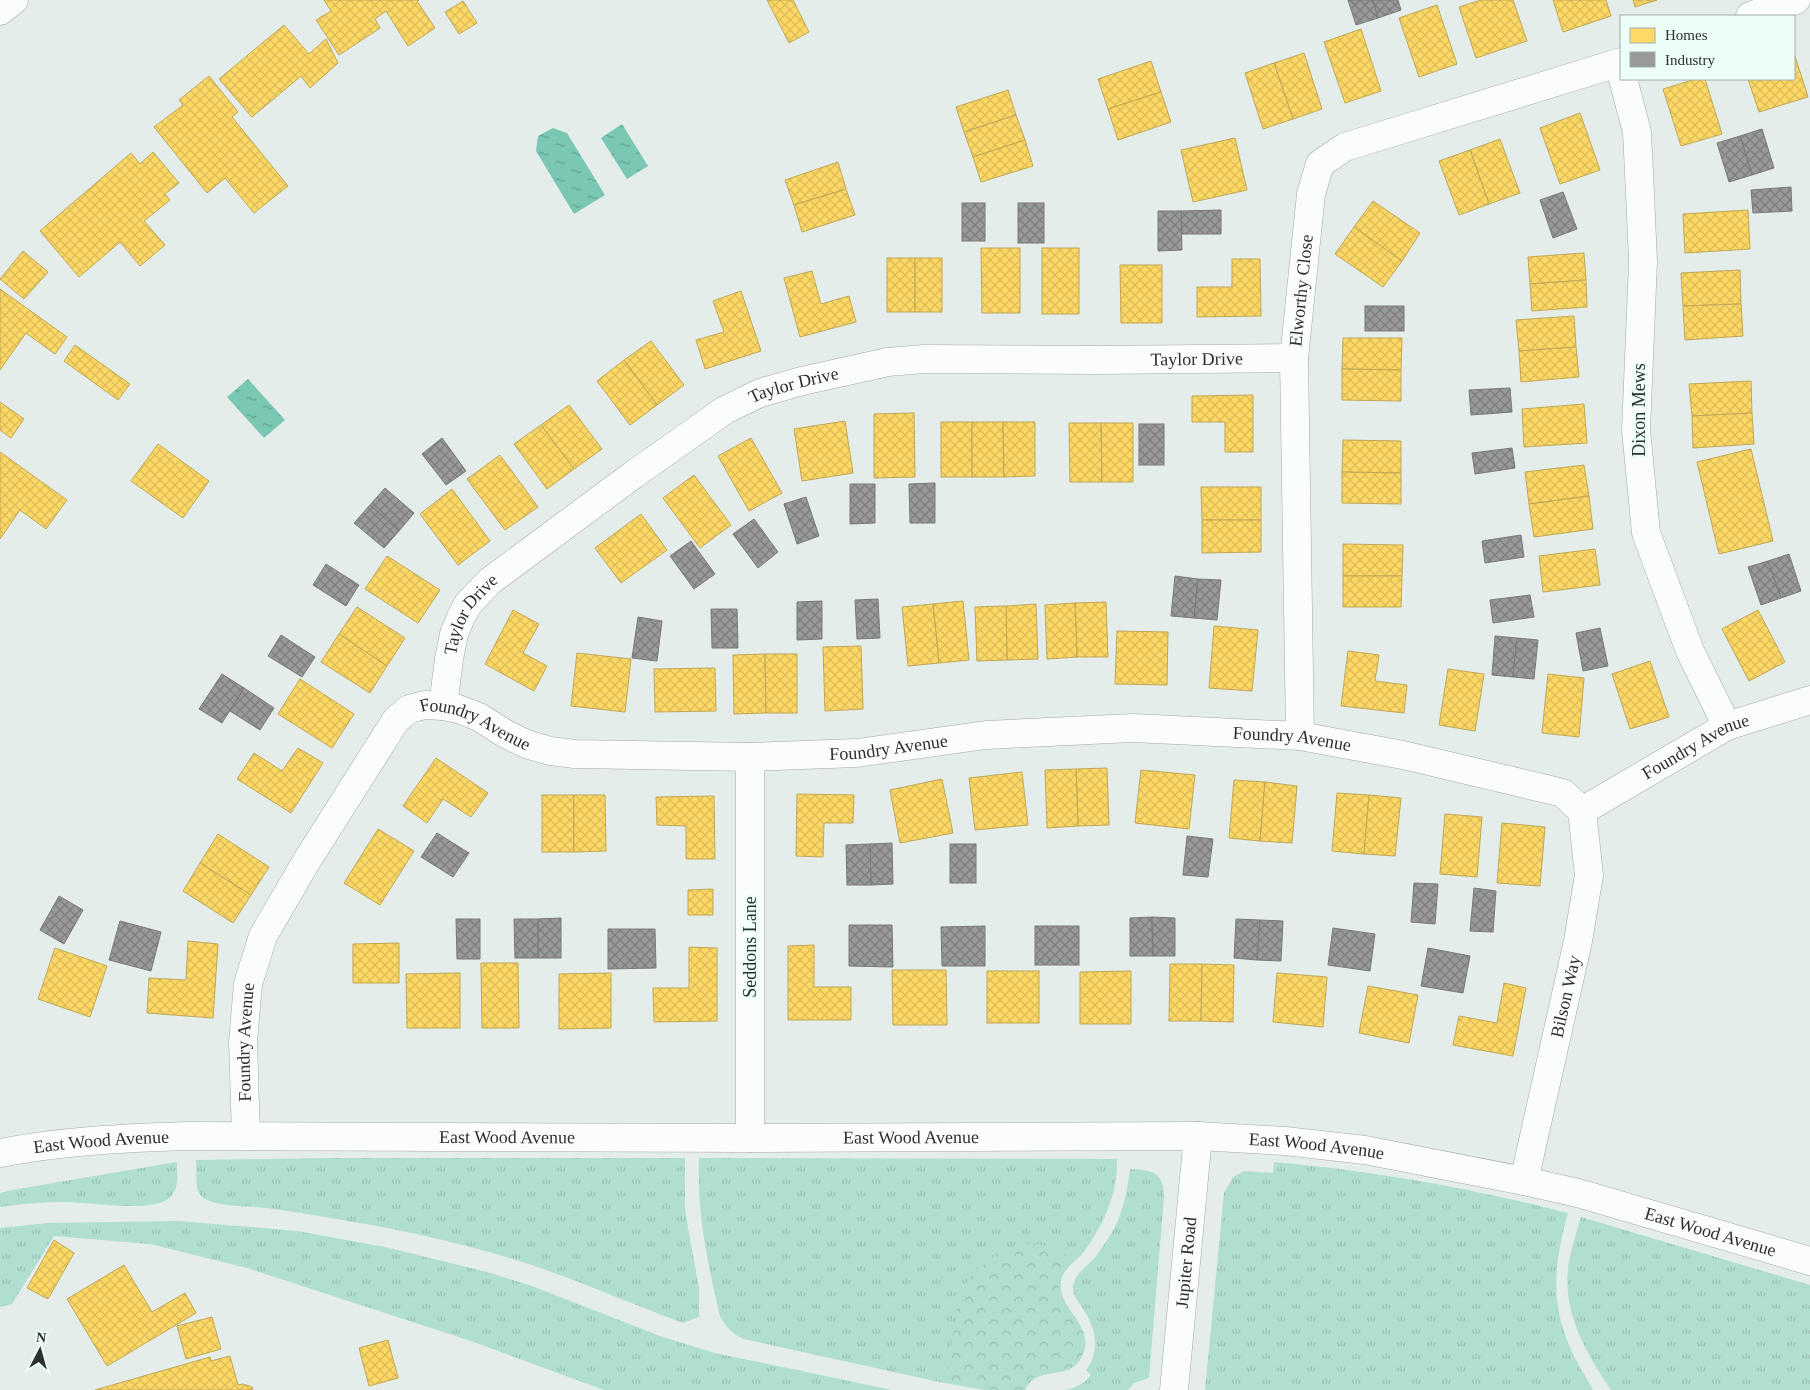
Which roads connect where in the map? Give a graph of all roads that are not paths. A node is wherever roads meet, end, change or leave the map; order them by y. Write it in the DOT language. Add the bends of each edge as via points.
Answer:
graph roads {
  1 [pos="1796,0"];
  2 [pos="1753,15"];
  3 [pos="1620,68"];
  4 [pos="1624,80"];
  5 [pos="1294,358"];
  6 [pos="1810,700"];
  7 [pos="443,706"];
  8 [pos="1727,726"];
  9 [pos="1300,736"];
  10 [pos="750,756"];
  11 [pos="1582,812"];
  12 [pos="246,1136"];
  13 [pos="1198,1136"];
  14 [pos="750,1138"];
  15 [pos="0,1152"];
  16 [pos="1524,1181"];
  17 [pos="1810,1261"];
  18 [pos="1174,1390"];
  1 -- 2 [label="street"];
  3 -- 5 [label="street, Elworthy Close" via="1344,147 1320,164 1311,194"];
  4 -- 8 [label="street, Dixon Mews" via="1637,132 1643,262 1636,430 1646,533 1690,651"];
  5 -- 7 [label="street, Taylor Drive" via="915,360 857,367 760,393 725,410 680,441 485,586 468,604 454,634"];
  5 -- 9 [label="street, Elworthy Close"];
  6 -- 8 [label="street, Foundry Avenue"];
  7 -- 10 [label="street, Foundry Avenue" via="479,717 526,744 550,751"];
  7 -- 12 [label="street, Foundry Avenue" via="425,705 409,709 396,720 263,936 248,984 243,1042"];
  8 -- 11 [label="street, Foundry Avenue"];
  9 -- 10 [label="street, Foundry Avenue" via="1132,728 986,735 857,753"];
  9 -- 11 [label="street, Foundry Avenue" via="1403,755 1563,792"];
  10 -- 14 [label="street, Seddons Lane"];
  11 -- 16 [label="street, Bilson Way" via="1589,875 1578,941"];
  12 -- 14 [label="street, East Wood Avenue"];
  12 -- 15 [label="street, East Wood Avenue" via="97,1139"];
  13 -- 14 [label="street, East Wood Avenue"];
  13 -- 16 [label="street, East Wood Avenue" via="1365,1150"];
  13 -- 18 [label="street, Jupiter Road"];
  16 -- 17 [label="street, East Wood Avenue" via="1578,1193"];
}
